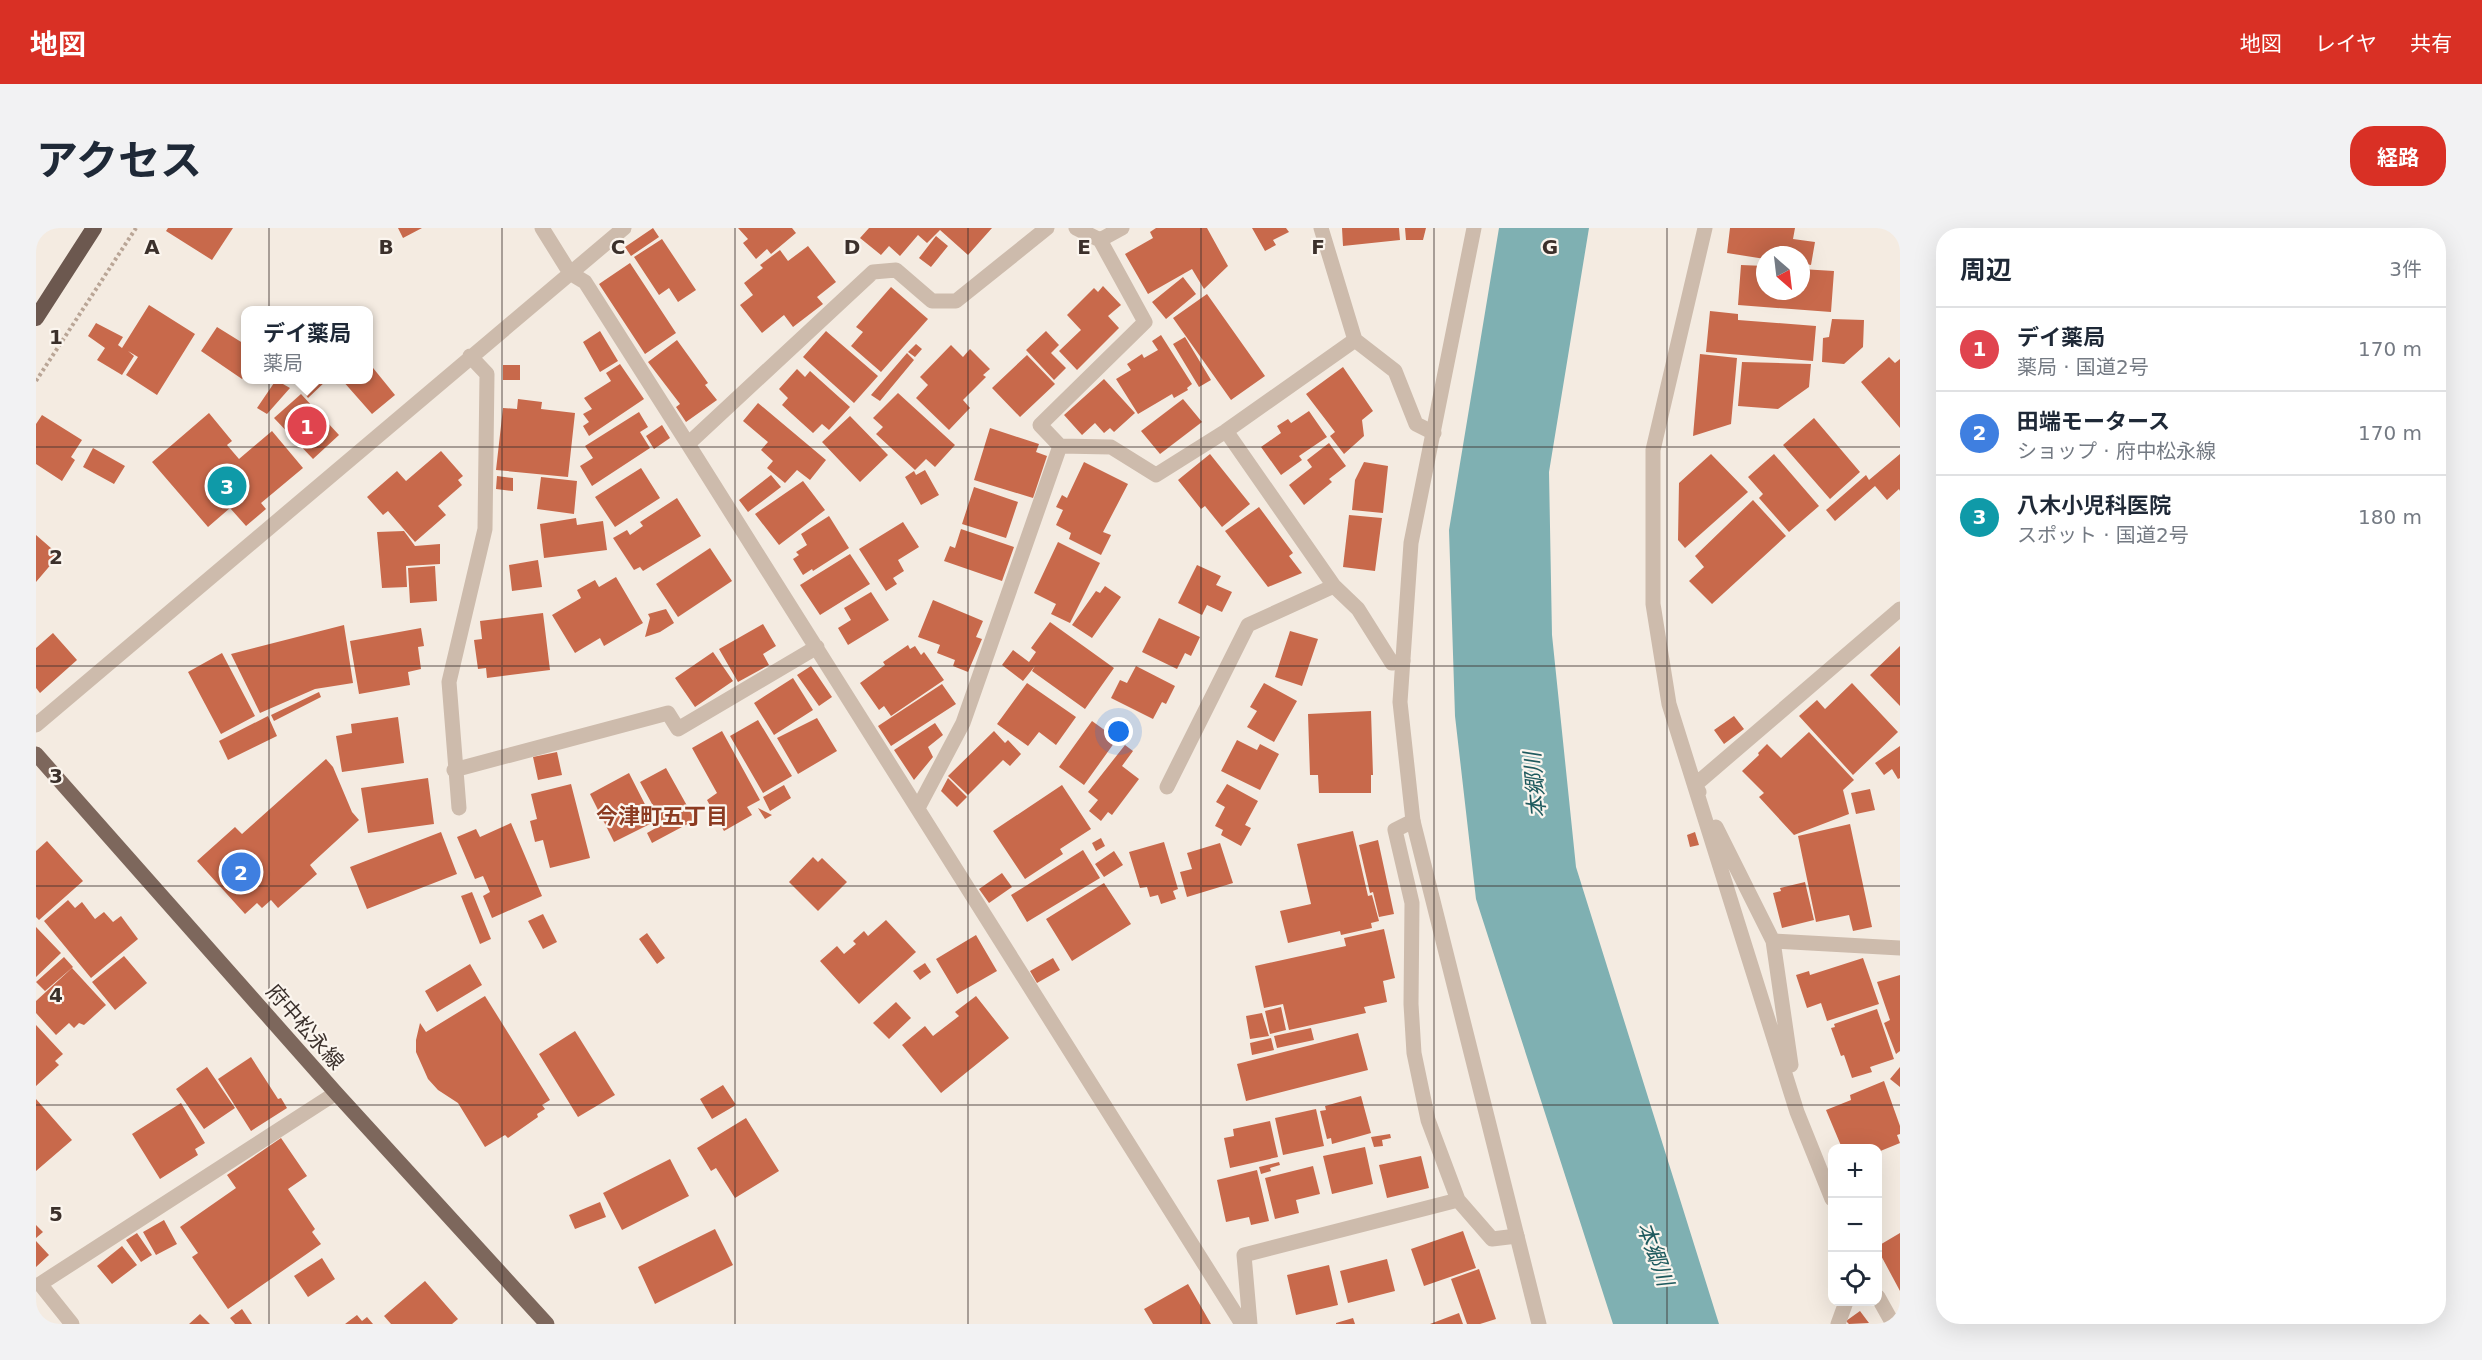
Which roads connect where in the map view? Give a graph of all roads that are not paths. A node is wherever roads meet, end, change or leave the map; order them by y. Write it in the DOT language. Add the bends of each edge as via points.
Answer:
graph roads {
  1 [pos="94,228"];
  2 [pos="542,228"];
  3 [pos="624,228"];
  4 [pos="1047,228"];
  5 [pos="1076,228"];
  6 [pos="1122,228"];
  7 [pos="1321,228"];
  8 [pos="1474,228"];
  9 [pos="1705,228"];
  10 [pos="1100,240"];
  11 [pos="570,273"];
  12 [pos="36,318"];
  13 [pos="1355,340"];
  14 [pos="470,356"];
  15 [pos="1226,431"];
  16 [pos="1434,433"];
  17 [pos="688,444"];
  18 [pos="1060,446"];
  19 [pos="1334,586"];
  20 [pos="1900,609"];
  21 [pos="817,648"];
  22 [pos="1403,661"];
  23 [pos="36,725"];
  24 [pos="36,754"];
  25 [pos="454,770"];
  26 [pos="1695,785"];
  27 [pos="1167,787"];
  28 [pos="459,808"];
  29 [pos="918,808"];
  30 [pos="1413,821"];
  31 [pos="1773,941"];
  32 [pos="1900,948"];
  33 [pos="336,1093"];
  34 [pos="1797,1112"];
  35 [pos="1833,1198"];
  36 [pos="1458,1200"];
  37 [pos="1517,1236"];
  38 [pos="1882,1304"];
  39 [pos="1845,1306"];
  40 [pos="72,1324"];
  41 [pos="547,1324"];
  42 [pos="1242,1324"];
  43 [pos="1250,1324"];
  44 [pos="1539,1324"];
  45 [pos="1838,1324"];
  46 [pos="1893,1324"];
  1 -- 12 [label="highway"];
  2 -- 11 [label="street"];
  3 -- 11 [label="street"];
  4 -- 17 [label="street" via="956,301 932,301 896,270 873,272"];
  5 -- 10 [label="street"];
  6 -- 10 [label="street"];
  7 -- 13 [label="street"];
  8 -- 16 [label="street"];
  9 -- 26 [label="street" via="1653,450 1653,604 1669,704"];
  10 -- 18 [label="street" via="1144,322 1040,425"];
  11 -- 14 [label="street"];
  11 -- 17 [label="street" via="585,282"];
  13 -- 15 [label="street"];
  13 -- 16 [label="street" via="1395,371 1416,424"];
  14 -- 23 [label="street"];
  14 -- 25 [label="street" via="488,374 484,530 449,682"];
  15 -- 18 [label="street" via="1156,475 1111,447"];
  15 -- 19 [label="street"];
  16 -- 22 [label="street" via="1411,543"];
  17 -- 21 [label="street"];
  18 -- 29 [label="street" via="963,723"];
  19 -- 22 [label="street" via="1358,609 1392,663"];
  19 -- 27 [label="street" via="1248,625"];
  20 -- 26 [label="street"];
  21 -- 25 [label="street" via="678,729 668,713"];
  21 -- 29 [label="street"];
  22 -- 30 [label="street" via="1400,702"];
  24 -- 33 [label="main road, 府中松永線"];
  25 -- 28 [label="street"];
  26 -- 31 [label="street"];
  26 -- 34 [label="street"];
  29 -- 42 [label="street"];
  30 -- 36 [label="street" via="1395,830 1412,903 1414,1053 1428,1120"];
  30 -- 37 [label="street"];
  31 -- 32 [label="street"];
  31 -- 34 [label="street"];
  33 -- 40 [label="street" via="40,1284"];
  33 -- 41 [label="main road, 府中松永線"];
  34 -- 35 [label="street"];
  36 -- 37 [label="street" via="1492,1239"];
  36 -- 43 [label="street" via="1244,1255"];
  37 -- 44 [label="street"];
  38 -- 46 [label="street"];
  39 -- 45 [label="street"];
}
